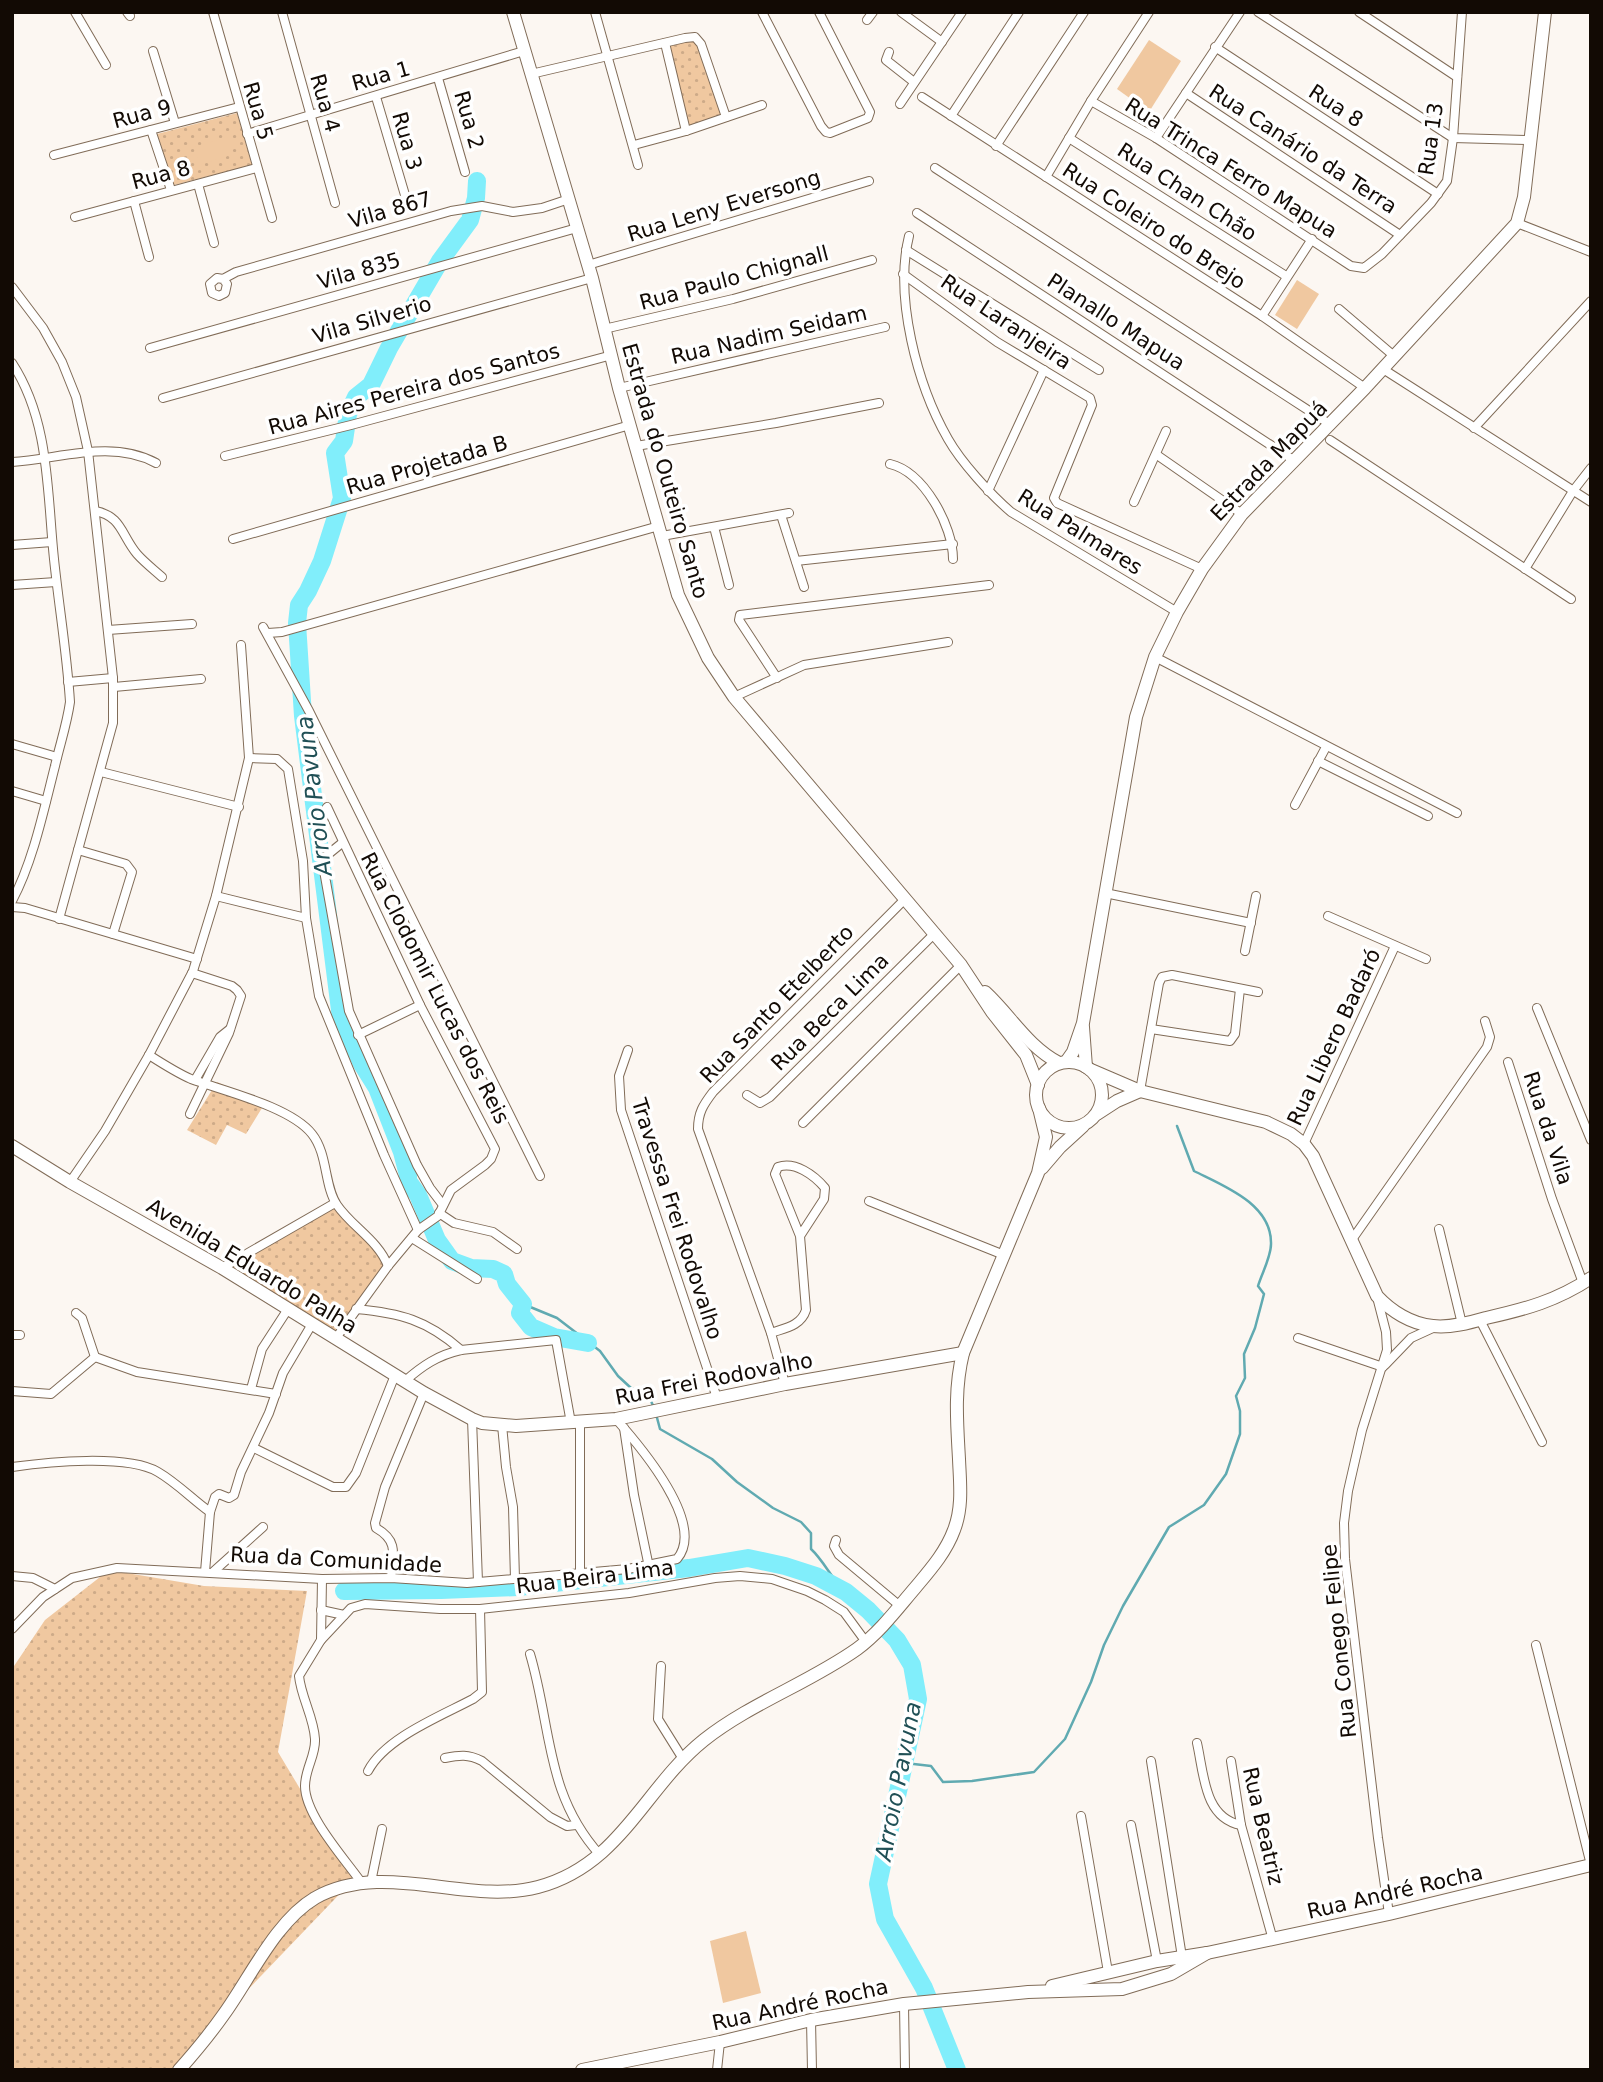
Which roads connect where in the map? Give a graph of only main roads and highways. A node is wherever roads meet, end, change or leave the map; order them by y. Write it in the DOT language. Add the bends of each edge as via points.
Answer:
graph roads {
  1 [pos="513,12"];
  2 [pos="1545,12"];
  3 [pos="972,980"];
  4 [pos="1083,1023"];
  5 [pos="1063,1063"];
  6 [pos="1088,1068"];
  7 [pos="1038,1086"];
  8 [pos="1140,1091"];
  9 [pos="1040,1108"];
  10 [pos="1090,1120"];
  11 [pos="13,1149"];
  12 [pos="1038,1173"];
  13 [pos="1587,1280"];
  14 [pos="963,1353"];
  15 [pos="472,1419"];
  16 [pos="1591,1866"];
  17 [pos="1207,1953"];
  18 [pos="1028,1992"];
  19 [pos="179,2070"];
  20 [pos="582,2070"];
  1 -- 3 [label="main road, Estrada do Outeiro Santo" via="685,612 734,698"];
  2 -- 4 [label="main road, Estrada Mapuá" via="1524,197 1517,223 1331,425 1242,514 1202,569 1155,657 1136,717"];
  3 -- 5 [label="main road, Estrada do Outeiro Santo" via="1034,1048"];
  3 -- 7 [label="main road, Estrada do Outeiro Santo" via="1026,1055"];
  4 -- 5 [label="main road, Estrada Mapuá"];
  4 -- 6 [label="main road, Estrada Mapuá"];
  5 -- 6 [label="main road"];
  5 -- 7 [label="main road" via="1046,1072"];
  6 -- 8 [label="main road"];
  6 -- 10 [label="main road" via="1097,1076 1102,1092 1100,1108"];
  7 -- 9 [label="main road"];
  8 -- 10 [label="main road"];
  8 -- 13 [label="main road" via="1266,1122 1304,1144 1321,1171 1377,1296 1407,1318 1436,1326 1462,1324 1539,1306"];
  9 -- 10 [label="main road" via="1059,1126 1068,1128"];
  9 -- 12 [label="main road" via="1045,1137"];
  10 -- 12 [label="main road"];
  11 -- 15 [label="main road, Avenida Eduardo Palha"];
  12 -- 14 [label="main road"];
  14 -- 15 [label="main road, Rua Frei Rodovalho" via="785,1384 620,1423 502,1425"];
  14 -- 19 [label="main road" via="956,1396 960,1512 954,1531 941,1556 869,1640 721,1728 683,1759 600,1855 560,1879 520,1890 366,1882 312,1900 285,1925 223,2016"];
  16 -- 17 [label="main road, Rua André Rocha"];
  17 -- 18 [label="main road, Rua André Rocha"];
  17 -- 18 [label="main road, Rua André Rocha" via="1171,1974 1130,1987"];
  18 -- 20 [label="main road, Rua André Rocha" via="906,2003"];
}
